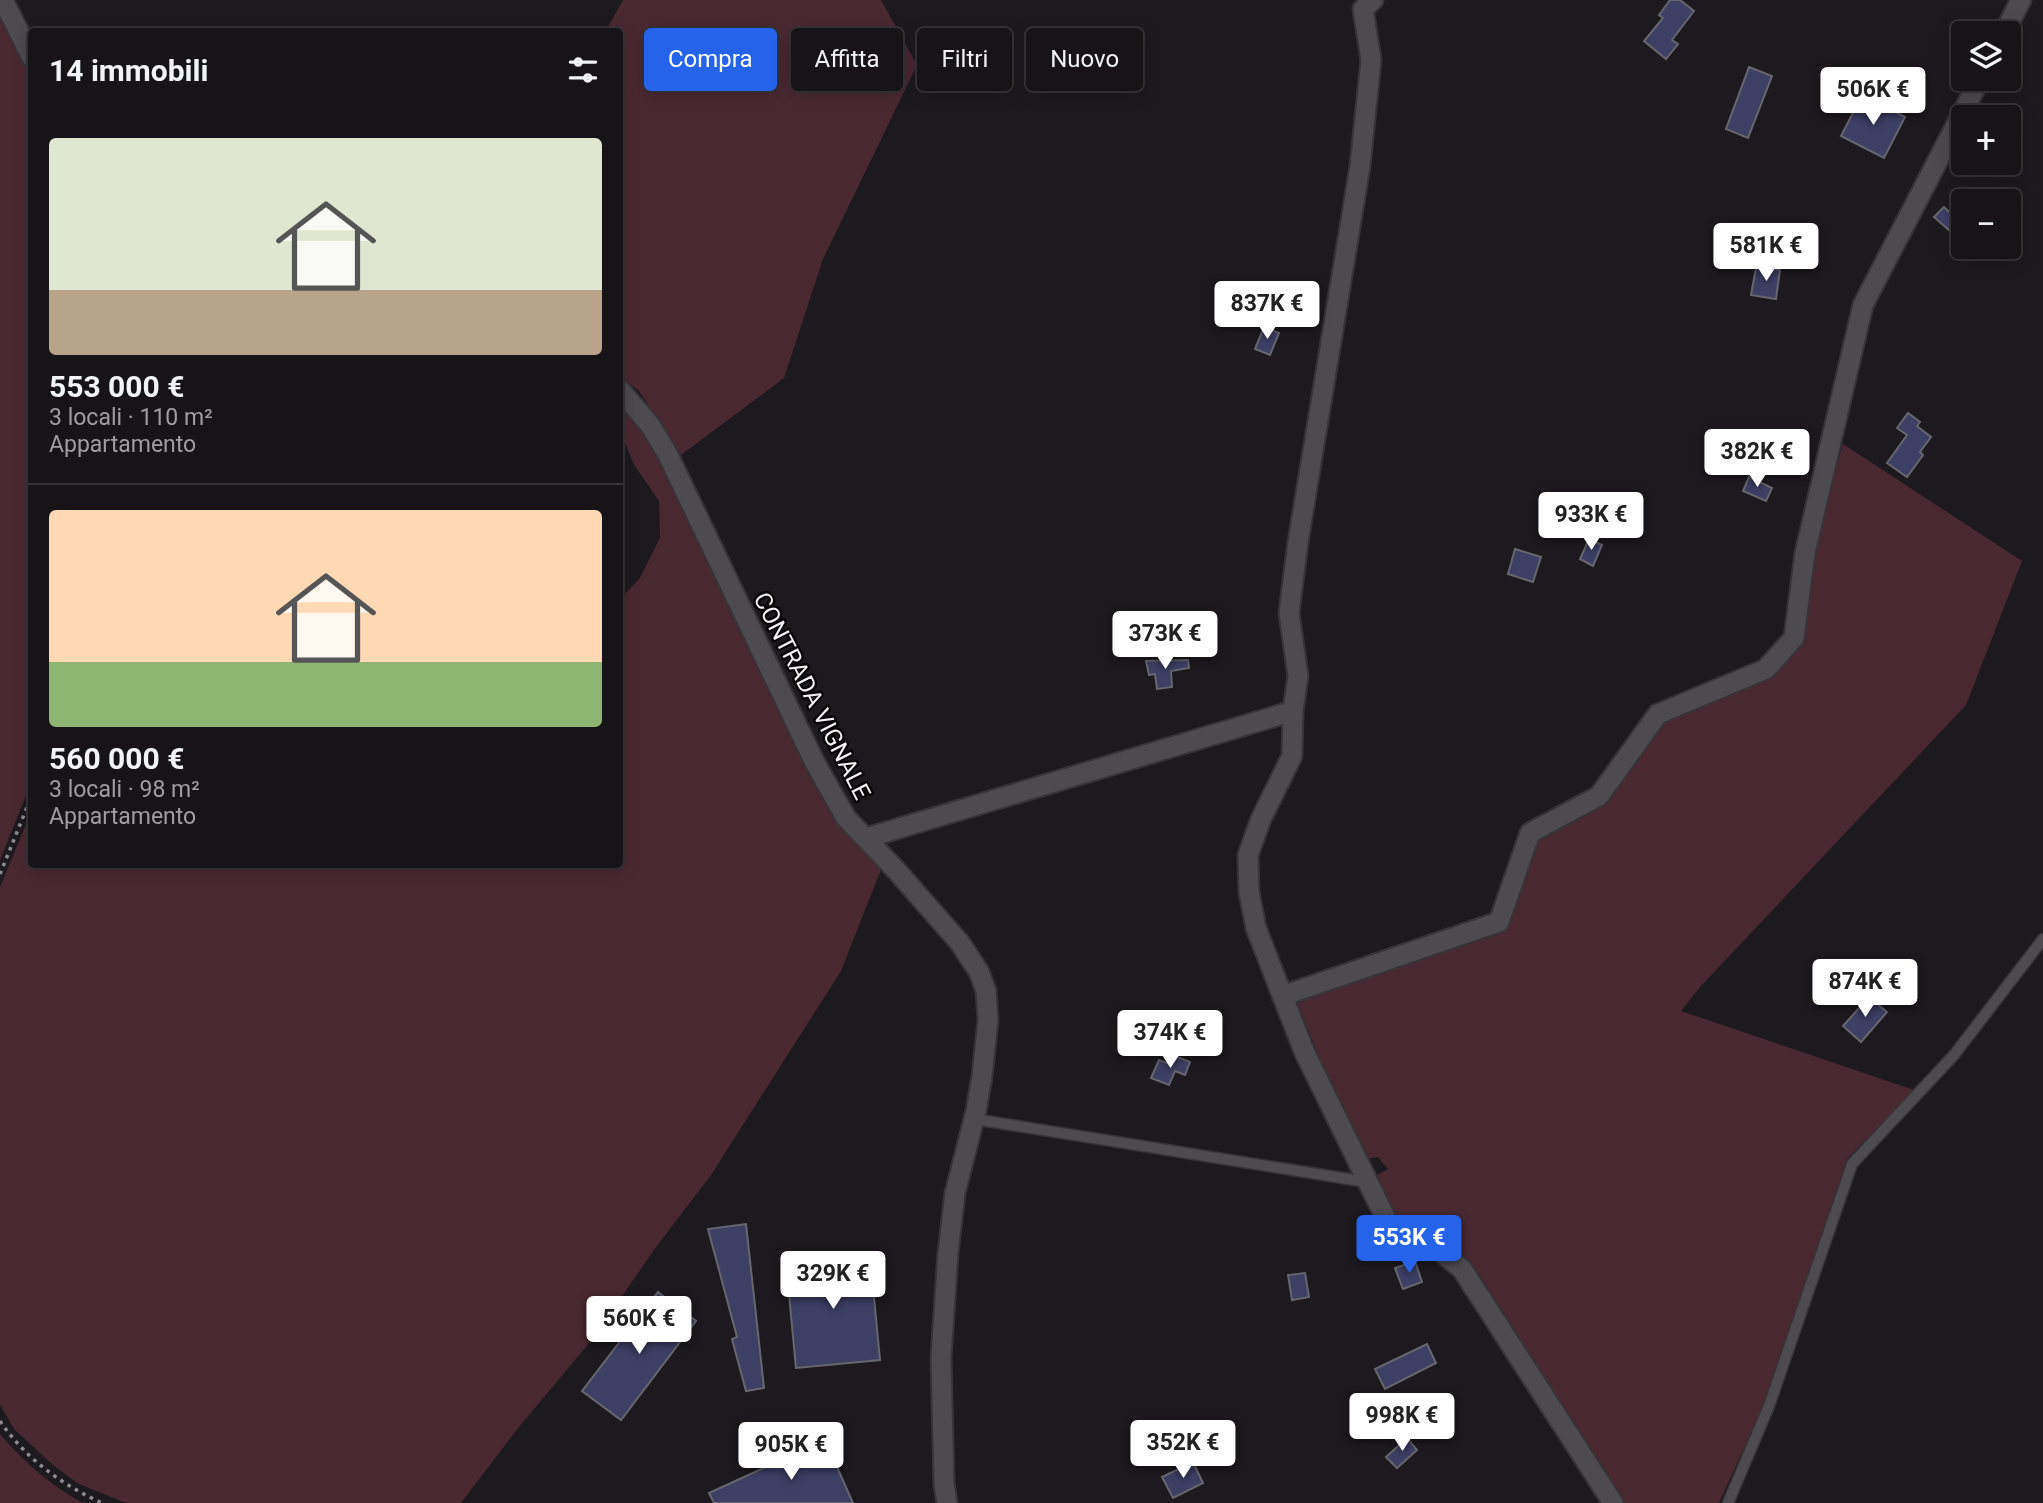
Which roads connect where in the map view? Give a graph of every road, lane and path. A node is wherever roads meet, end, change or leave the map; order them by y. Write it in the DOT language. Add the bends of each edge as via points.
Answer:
graph roads {
  1 [pos="3,0"];
  2 [pos="1373,0"];
  3 [pos="2021,0"];
  4 [pos="2010,21"];
  5 [pos="28,50"];
  6 [pos="1974,91"];
  7 [pos="623,394"];
  8 [pos="1293,711"];
  9 [pos="28,805"];
  10 [pos="866,838"];
  11 [pos="0,874"];
  12 [pos="2043,939"];
  13 [pos="1282,996"];
  14 [pos="974,1119"];
  15 [pos="1367,1182"];
  16 [pos="0,1421"];
  17 [pos="102,1503"];
  18 [pos="947,1503"];
  19 [pos="1613,1503"];
  20 [pos="1728,1503"];
  1 -- 5 [label="street"];
  2 -- 8 [label="street" via="1363,9 1371,60 1360,166 1289,613 1298,676"];
  3 -- 4 [label="street"];
  6 -- 13 [label="street" via="1863,305 1805,553 1794,638 1766,669 1658,714 1599,796 1530,833 1499,922"];
  7 -- 10 [label="street, CONTRADA VIGNALE" via="667,453 814,761 846,818"];
  8 -- 10 [label="street"];
  8 -- 13 [label="street" via="1292,756 1248,855 1256,928"];
  9 -- 11 [label="path"];
  10 -- 14 [label="street, CONTRADA VIGNALE" via="960,943 979,972 988,1020"];
  12 -- 20 [label="lane" via="1954,1055 1852,1164 1769,1406"];
  13 -- 15 [label="street"];
  14 -- 15 [label="lane"];
  14 -- 18 [label="street, CONTRADA VIGNALE" via="955,1193 941,1358"];
  15 -- 19 [label="street" via="1387,1221 1405,1236 1435,1247 1462,1269"];
  16 -- 17 [label="path" via="23,1449 61,1482"];
}
